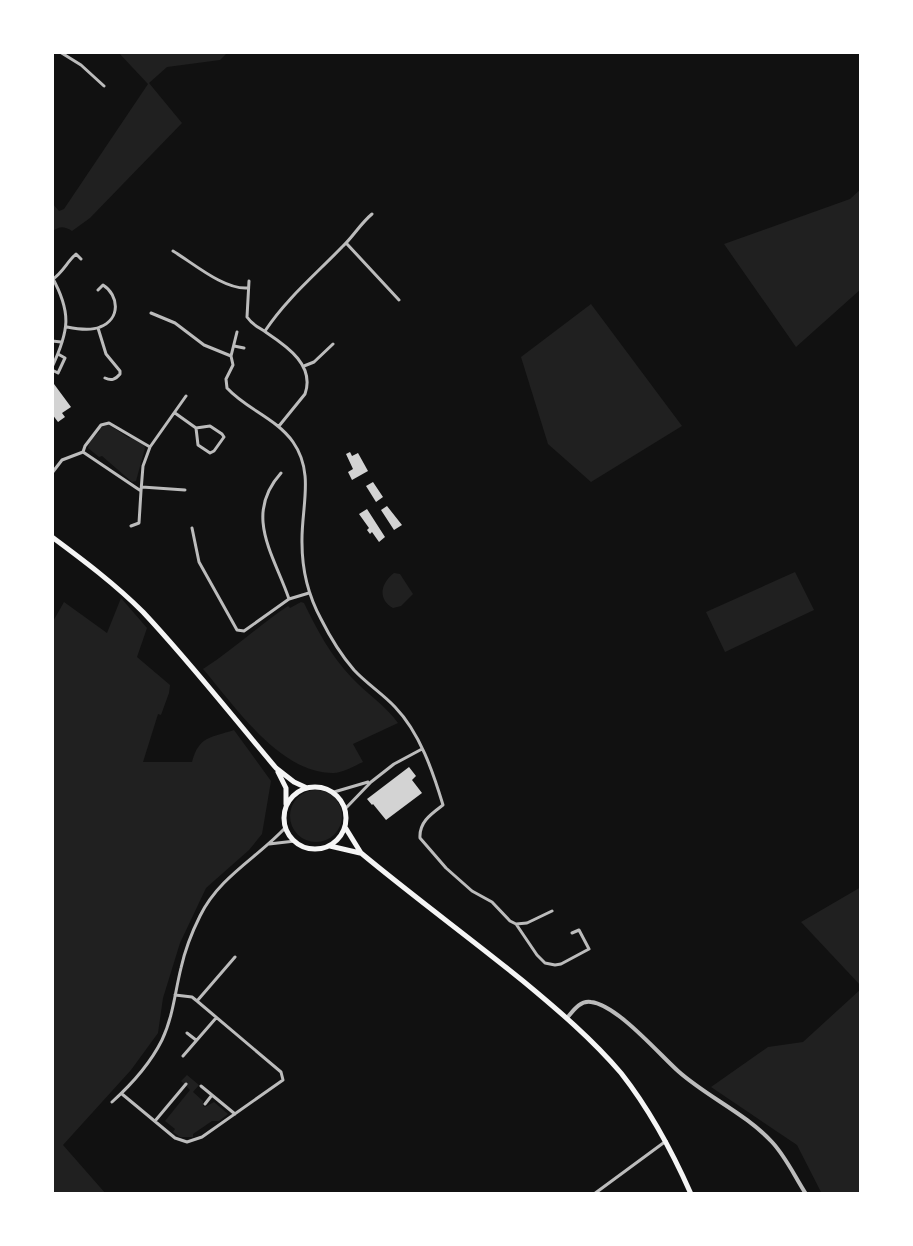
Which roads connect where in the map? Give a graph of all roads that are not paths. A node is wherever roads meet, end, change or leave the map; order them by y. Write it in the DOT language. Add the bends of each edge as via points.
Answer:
graph roads {
  1 [pos="60,52"];
  2 [pos="104,86"];
  3 [pos="372,214"];
  4 [pos="346,244"];
  5 [pos="173,251"];
  6 [pos="81,259"];
  7 [pos="53,278"];
  8 [pos="249,281"];
  9 [pos="248,288"];
  10 [pos="98,290"];
  11 [pos="399,300"];
  12 [pos="151,313"];
  13 [pos="168,320"];
  14 [pos="67,327"];
  15 [pos="98,328"];
  16 [pos="163,329"];
  17 [pos="265,331"];
  18 [pos="237,332"];
  19 [pos="52,341"];
  20 [pos="61,342"];
  21 [pos="333,344"];
  22 [pos="234,346"];
  23 [pos="244,348"];
  24 [pos="58,354"];
  25 [pos="231,356"];
  26 [pos="304,366"];
  27 [pos="52,369"];
  28 [pos="105,378"];
  29 [pos="186,396"];
  30 [pos="175,413"];
  31 [pos="279,426"];
  32 [pos="196,428"];
  33 [pos="150,447"];
  34 [pos="83,452"];
  35 [pos="52,473"];
  36 [pos="281,473"];
  37 [pos="141,489"];
  38 [pos="185,490"];
  39 [pos="131,526"];
  40 [pos="192,528"];
  41 [pos="52,537"];
  42 [pos="309,593"];
  43 [pos="289,599"];
  44 [pos="422,749"];
  45 [pos="276,768"];
  46 [pos="371,782"];
  47 [pos="307,788"];
  48 [pos="334,792"];
  49 [pos="286,805"];
  50 [pos="345,809"];
  51 [pos="345,827"];
  52 [pos="285,828"];
  53 [pos="295,841"];
  54 [pos="269,844"];
  55 [pos="330,846"];
  56 [pos="361,853"];
  57 [pos="552,911"];
  58 [pos="516,924"];
  59 [pos="572,933"];
  60 [pos="235,957"];
  61 [pos="175,995"];
  62 [pos="197,1001"];
  63 [pos="216,1018"];
  64 [pos="567,1018"];
  65 [pos="187,1033"];
  66 [pos="196,1040"];
  67 [pos="183,1056"];
  68 [pos="186,1084"];
  69 [pos="201,1086"];
  70 [pos="122,1094"];
  71 [pos="212,1095"];
  72 [pos="112,1102"];
  73 [pos="205,1104"];
  74 [pos="235,1114"];
  75 [pos="155,1121"];
  76 [pos="666,1141"];
  77 [pos="594,1194"];
  78 [pos="691,1194"];
  79 [pos="806,1194"];
  1 -- 2 [label="street"];
  3 -- 4 [label="street"];
  4 -- 11 [label="street"];
  4 -- 17 [label="street"];
  5 -- 9 [label="street" via="224,283"];
  6 -- 7 [label="street" via="76,254"];
  7 -- 14 [label="street"];
  8 -- 9 [label="street"];
  9 -- 17 [label="street" via="247,317"];
  10 -- 15 [label="street" via="107,287 116,307 112,318"];
  12 -- 13 [label="street"];
  13 -- 16 [label="street"];
  13 -- 25 [label="street"];
  14 -- 15 [label="street"];
  14 -- 20 [label="street"];
  15 -- 28 [label="street" via="106,354 120,371 114,379"];
  17 -- 26 [label="street"];
  18 -- 22 [label="street"];
  19 -- 20 [label="street"];
  20 -- 24 [label="street"];
  21 -- 26 [label="street"];
  22 -- 23 [label="street"];
  22 -- 25 [label="street"];
  24 -- 27 [label="street"];
  24 -- 27 [label="street" via="65,358 58,373"];
  25 -- 31 [label="street" via="227,388"];
  26 -- 31 [label="street" via="305,394"];
  29 -- 30 [label="street"];
  30 -- 32 [label="street"];
  30 -- 33 [label="street"];
  31 -- 42 [label="street" via="296,445 307,477 302,540"];
  32 -- 32 [label="street" via="210,426 224,437 210,453 198,445"];
  33 -- 34 [label="street" via="105,423"];
  33 -- 37 [label="street"];
  34 -- 35 [label="street" via="62,460"];
  34 -- 37 [label="street"];
  36 -- 43 [label="street" via="269,489 262,518"];
  37 -- 38 [label="street"];
  37 -- 39 [label="street" via="139,523"];
  40 -- 43 [label="street" via="199,562 237,630 251,627"];
  41 -- 45 [label="main road" via="143,612"];
  42 -- 43 [label="street"];
  42 -- 44 [label="street" via="338,649 395,706"];
  44 -- 46 [label="street"];
  44 -- 58 [label="street" via="443,805 425,820 420,838 446,868"];
  45 -- 47 [label="main road"];
  45 -- 49 [label="main road" via="286,788"];
  46 -- 48 [label="street"];
  46 -- 50 [label="street"];
  47 -- 48 [label="main road"];
  47 -- 49 [label="main road"];
  48 -- 50 [label="main road"];
  49 -- 52 [label="main road"];
  50 -- 51 [label="main road"];
  51 -- 55 [label="main road"];
  51 -- 56 [label="main road"];
  52 -- 53 [label="main road"];
  52 -- 54 [label="street"];
  53 -- 54 [label="street"];
  53 -- 55 [label="main road" via="311,849"];
  54 -- 61 [label="street" via="213,894 187,946"];
  55 -- 56 [label="main road"];
  56 -- 64 [label="main road"];
  57 -- 58 [label="street"];
  58 -- 59 [label="street" via="549,965 589,949 579,930"];
  60 -- 62 [label="street"];
  61 -- 62 [label="street"];
  61 -- 70 [label="street" via="163,1038"];
  62 -- 63 [label="street"];
  63 -- 66 [label="street"];
  63 -- 74 [label="street" via="284,1078"];
  64 -- 76 [label="main road" via="619,1072"];
  64 -- 79 [label="street" via="588,1002 616,1014 680,1072 769,1139"];
  65 -- 66 [label="street"];
  66 -- 67 [label="street"];
  68 -- 75 [label="street"];
  69 -- 71 [label="street"];
  70 -- 72 [label="street"];
  70 -- 75 [label="street"];
  71 -- 73 [label="street"];
  71 -- 74 [label="street"];
  74 -- 75 [label="street" via="187,1142"];
  76 -- 77 [label="street"];
  76 -- 78 [label="main road"];
}
